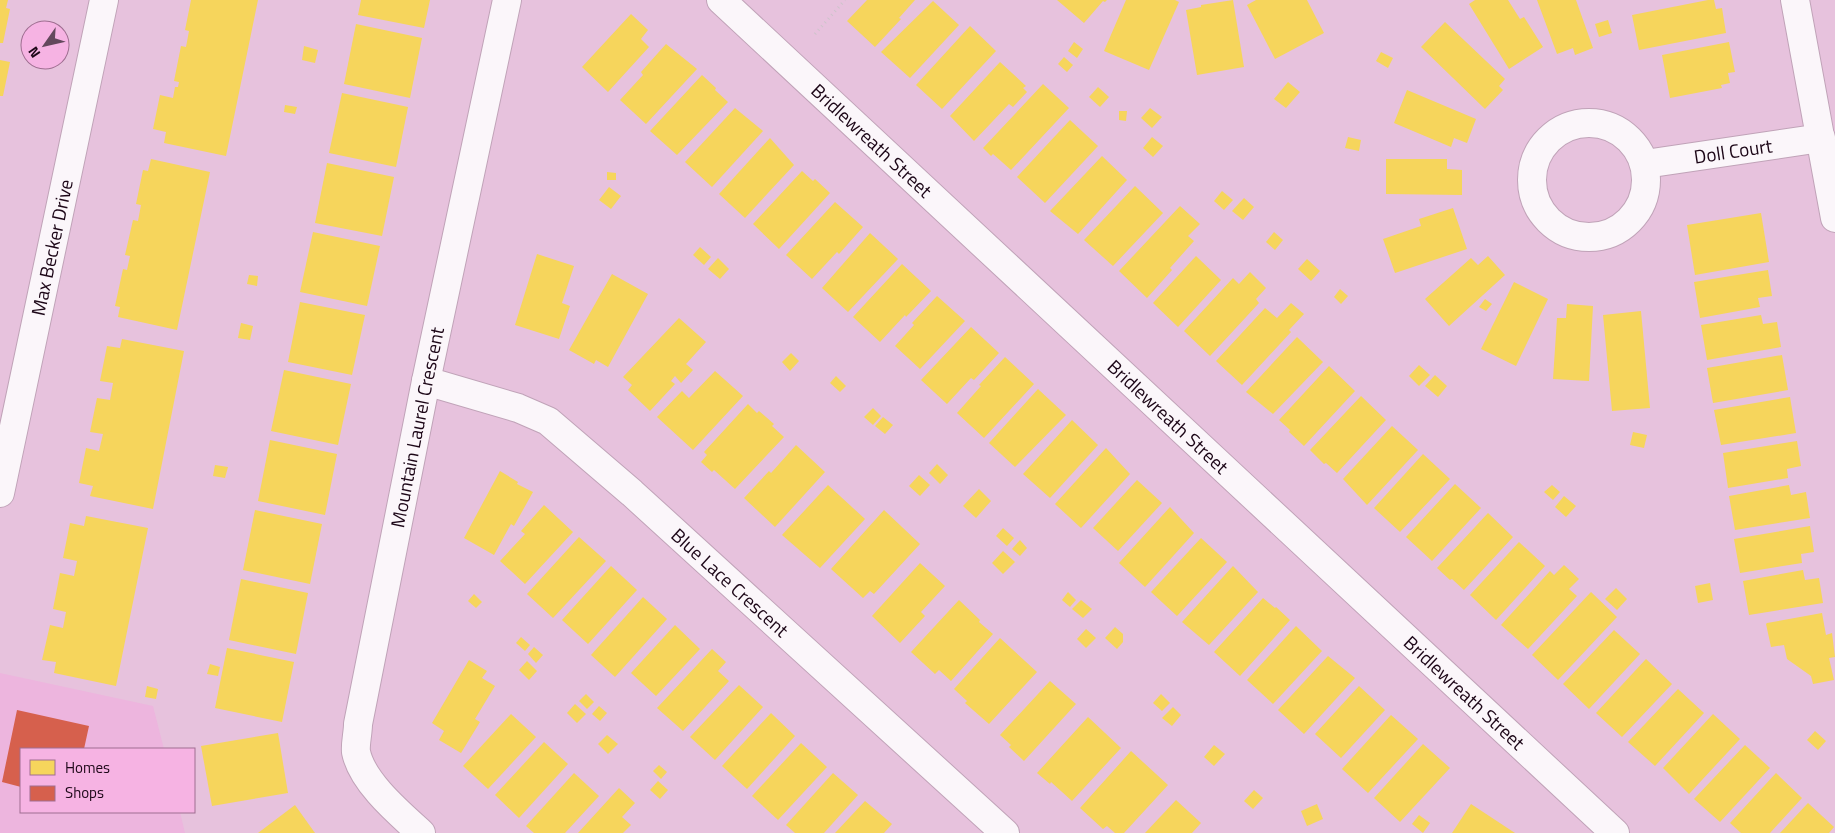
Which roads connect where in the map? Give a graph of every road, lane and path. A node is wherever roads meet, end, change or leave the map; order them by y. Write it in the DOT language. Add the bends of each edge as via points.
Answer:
graph roads {
  1 [pos="104,0"];
  2 [pos="507,0"];
  3 [pos="722,0"];
  4 [pos="845,0"];
  5 [pos="1795,0"];
  6 [pos="815,34"];
  7 [pos="1821,138"];
  8 [pos="1644,164"];
  9 [pos="1835,218"];
  10 [pos="426,381"];
  11 [pos="0,493"];
  12 [pos="421,833"];
  13 [pos="1004,833"];
  14 [pos="1615,833"];
  1 -- 11 [label="street, Max Becker Drive"];
  2 -- 10 [label="street, Mountain Laurel Crescent"];
  3 -- 14 [label="street, Bridlewreath Street"];
  4 -- 6 [label="path"];
  5 -- 7 [label="street"];
  7 -- 8 [label="street, Doll Court"];
  7 -- 9 [label="street"];
  8 -- 8 [label="street" via="1636,146 1616,128 1597,122 1573,124 1555,133 1538,152 1532,171 1532,188 1539,208 1567,233 1588,237 1607,234 1624,226 1638,211 1645,193"];
  10 -- 12 [label="street, Mountain Laurel Crescent" via="358,724 356,751 368,779"];
  10 -- 13 [label="street, Blue Lace Crescent" via="518,408 548,421"];
}
